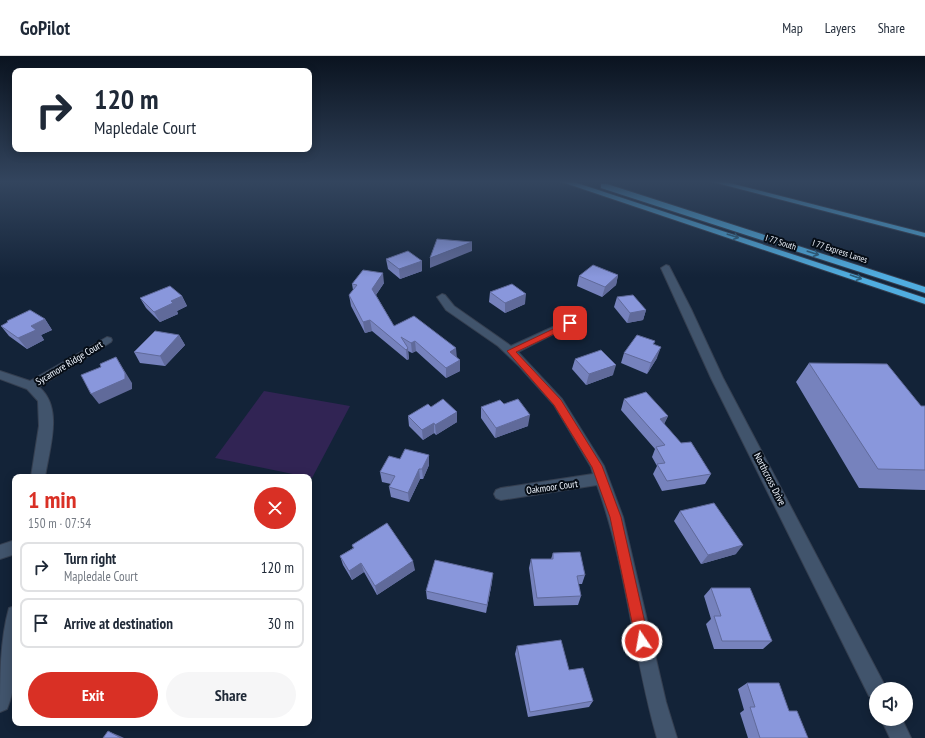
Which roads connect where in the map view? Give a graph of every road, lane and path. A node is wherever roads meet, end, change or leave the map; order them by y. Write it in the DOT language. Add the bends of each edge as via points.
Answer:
graph roads {
  1 [pos="656,213"];
  2 [pos="691,213"];
  3 [pos="836,213"];
  4 [pos="860,213"];
  5 [pos="925,229"];
  6 [pos="925,235"];
  7 [pos="666,268"];
  8 [pos="925,290"];
  9 [pos="442,297"];
  10 [pos="925,301"];
  11 [pos="570,323"];
  12 [pos="107,340"];
  13 [pos="511,351"];
  14 [pos="0,375"];
  15 [pos="31,386"];
  16 [pos="38,474"];
  17 [pos="602,479"];
  18 [pos="501,494"];
  19 [pos="12,547"];
  20 [pos="0,552"];
  21 [pos="12,632"];
  22 [pos="872,682"];
  23 [pos="0,702"];
  24 [pos="895,726"];
  25 [pos="667,738"];
  26 [pos="901,738"];
  1 -- 10 [label="highway, I 77 South, one-way"];
  2 -- 8 [label="highway, I 77 Express Lanes, one-way"];
  3 -- 6 [label="highway"];
  4 -- 5 [label="highway"];
  7 -- 22 [label="street, Northcross Drive" via="684,300 717,378"];
  9 -- 13 [label="street" via="454,312"];
  11 -- 13 [label="street"];
  12 -- 15 [label="street, Sycamore Ridge Court"];
  13 -- 17 [label="street" via="558,402 587,447"];
  14 -- 15 [label="street"];
  15 -- 16 [label="street" via="44,400 46,411"];
  17 -- 18 [label="street, Oakmoor Court"];
  17 -- 25 [label="street" via="616,517 656,702"];
  19 -- 20 [label="street"];
  21 -- 23 [label="street"];
  24 -- 26 [label="street"];
}
